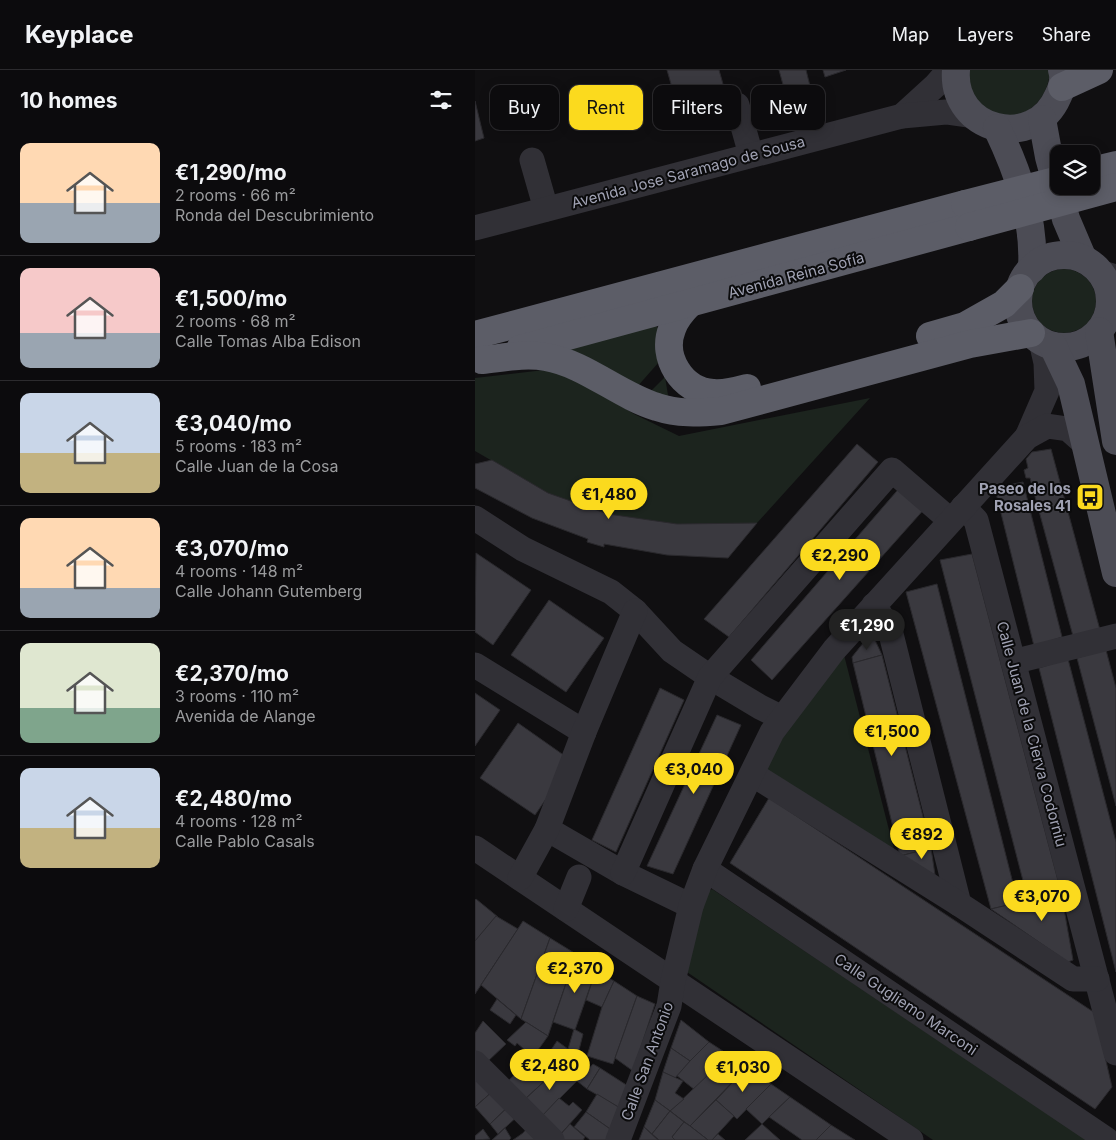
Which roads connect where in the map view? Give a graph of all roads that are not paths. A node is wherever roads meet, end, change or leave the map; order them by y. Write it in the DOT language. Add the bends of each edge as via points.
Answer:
graph roads {
  1 [pos="949,70"];
  2 [pos="956,70"];
  3 [pos="1099,70"];
  4 [pos="1062,78"];
  5 [pos="902,116"];
  6 [pos="741,119"];
  7 [pos="1042,119"];
  8 [pos="986,122"];
  9 [pos="751,155"];
  10 [pos="532,160"];
  11 [pos="1116,165"];
  12 [pos="1100,169"];
  13 [pos="1050,184"];
  14 [pos="1116,187"];
  15 [pos="546,209"];
  16 [pos="967,216"];
  17 [pos="475,228"];
  18 [pos="1099,269"];
  19 [pos="1026,278"];
  20 [pos="689,304"];
  21 [pos="1108,317"];
  22 [pos="1042,340"];
  23 [pos="477,352"];
  24 [pos="1027,438"];
  25 [pos="1116,441"];
  26 [pos="1086,446"];
  27 [pos="957,514"];
  28 [pos="475,518"];
  29 [pos="1116,573"];
  30 [pos="875,605"];
  31 [pos="635,611"];
  32 [pos="1116,636"];
  33 [pos="1013,662"];
  34 [pos="475,665"];
  35 [pos="710,677"];
  36 [pos="782,718"];
  37 [pos="584,732"];
  38 [pos="752,774"];
  39 [pos="547,829"];
  40 [pos="475,848"];
  41 [pos="705,869"];
  42 [pos="623,873"];
  43 [pos="579,877"];
  44 [pos="520,878"];
  45 [pos="959,904"];
  46 [pos="691,906"];
  47 [pos="566,909"];
  48 [pos="1097,979"];
  49 [pos="673,981"];
  50 [pos="1116,1053"];
  51 [pos="475,1063"];
  52 [pos="1110,1134"];
  53 [pos="552,1140"];
  54 [pos="618,1140"];
  55 [pos="911,1140"];
  1 -- 5 [label="street, Avenida Jose Saramago de Sousa"];
  2 -- 8 [label="main road" via="957,91 966,108"];
  3 -- 4 [label="highway"];
  4 -- 7 [label="main road" via="1054,105"];
  5 -- 8 [label="street, Avenida Jose Saramago de Sousa" via="946,112"];
  5 -- 9 [label="street, Avenida Jose Saramago de Sousa"];
  6 -- 9 [label="street"];
  7 -- 8 [label="main road" via="1024,128 1010,129"];
  7 -- 18 [label="main road" via="1066,220"];
  8 -- 19 [label="main road" via="1015,165 1031,228"];
  9 -- 15 [label="street, Avenida Jose Saramago de Sousa"];
  10 -- 15 [label="street"];
  11 -- 12 [label="highway"];
  13 -- 16 [label="highway, Avenida Reina Sofía, bridge"];
  14 -- 16 [label="highway, Avenida Reina Sofía, bridge"];
  15 -- 17 [label="street, Avenida Jose Saramago de Sousa"];
  16 -- 20 [label="highway, Avenida Reina Sofía"];
  16 -- 23 [label="highway, Avenida Reina Sofía"];
  18 -- 19 [label="main road" via="1068,256 1055,256 1043,260"];
  18 -- 21 [label="main road" via="1109,291"];
  19 -- 20 [label="highway" via="1004,304 965,326 734,392 713,394 686,384 672,365 668,344 671,330 677,316"];
  19 -- 22 [label="main road" via="1018,302 1020,314 1024,324"];
  20 -- 23 [label="highway, Avenida Reina Sofía"];
  21 -- 22 [label="main road" via="1091,338 1080,345 1065,347"];
  21 -- 25 [label="main road"];
  22 -- 23 [label="highway" via="970,344 721,411 685,414 656,407 567,363 546,357"];
  22 -- 24 [label="street" via="1047,391"];
  22 -- 26 [label="main road" via="1071,384"];
  24 -- 26 [label="street" via="1047,426 1068,429"];
  24 -- 27 [label="street, Calle San Antonio"];
  26 -- 29 [label="main road"];
  27 -- 30 [label="street, Calle San Antonio"];
  27 -- 33 [label="street, Calle Juan de la Cierva Codorniu" via="976,520"];
  27 -- 35 [label="street, Calle Juan de la Cierva Codorniu" via="892,470"];
  28 -- 31 [label="street" via="523,548 611,592"];
  30 -- 36 [label="street, Calle San Antonio" via="834,650"];
  30 -- 45 [label="street" via="891,630"];
  31 -- 35 [label="street" via="673,651"];
  31 -- 37 [label="street"];
  32 -- 33 [label="street"];
  33 -- 48 [label="street, Calle Juan de la Cierva Codorniu"];
  34 -- 37 [label="street"];
  35 -- 36 [label="street"];
  35 -- 42 [label="street"];
  36 -- 38 [label="street, Calle San Antonio"];
  37 -- 39 [label="street"];
  38 -- 41 [label="street, Calle San Antonio"];
  38 -- 45 [label="street"];
  39 -- 42 [label="street"];
  39 -- 44 [label="street"];
  40 -- 44 [label="street"];
  41 -- 46 [label="street, Calle San Antonio"];
  41 -- 52 [label="street, Calle Gugliemo Marconi"];
  42 -- 46 [label="street"];
  43 -- 47 [label="street"];
  44 -- 47 [label="street"];
  45 -- 48 [label="street" via="1073,979"];
  46 -- 49 [label="street, Calle San Antonio"];
  47 -- 49 [label="street"];
  48 -- 50 [label="street, Calle Juan de la Cierva Codorniu"];
  49 -- 54 [label="street, Calle San Antonio" via="669,1006"];
  49 -- 55 [label="street"];
  51 -- 53 [label="street"];
}
